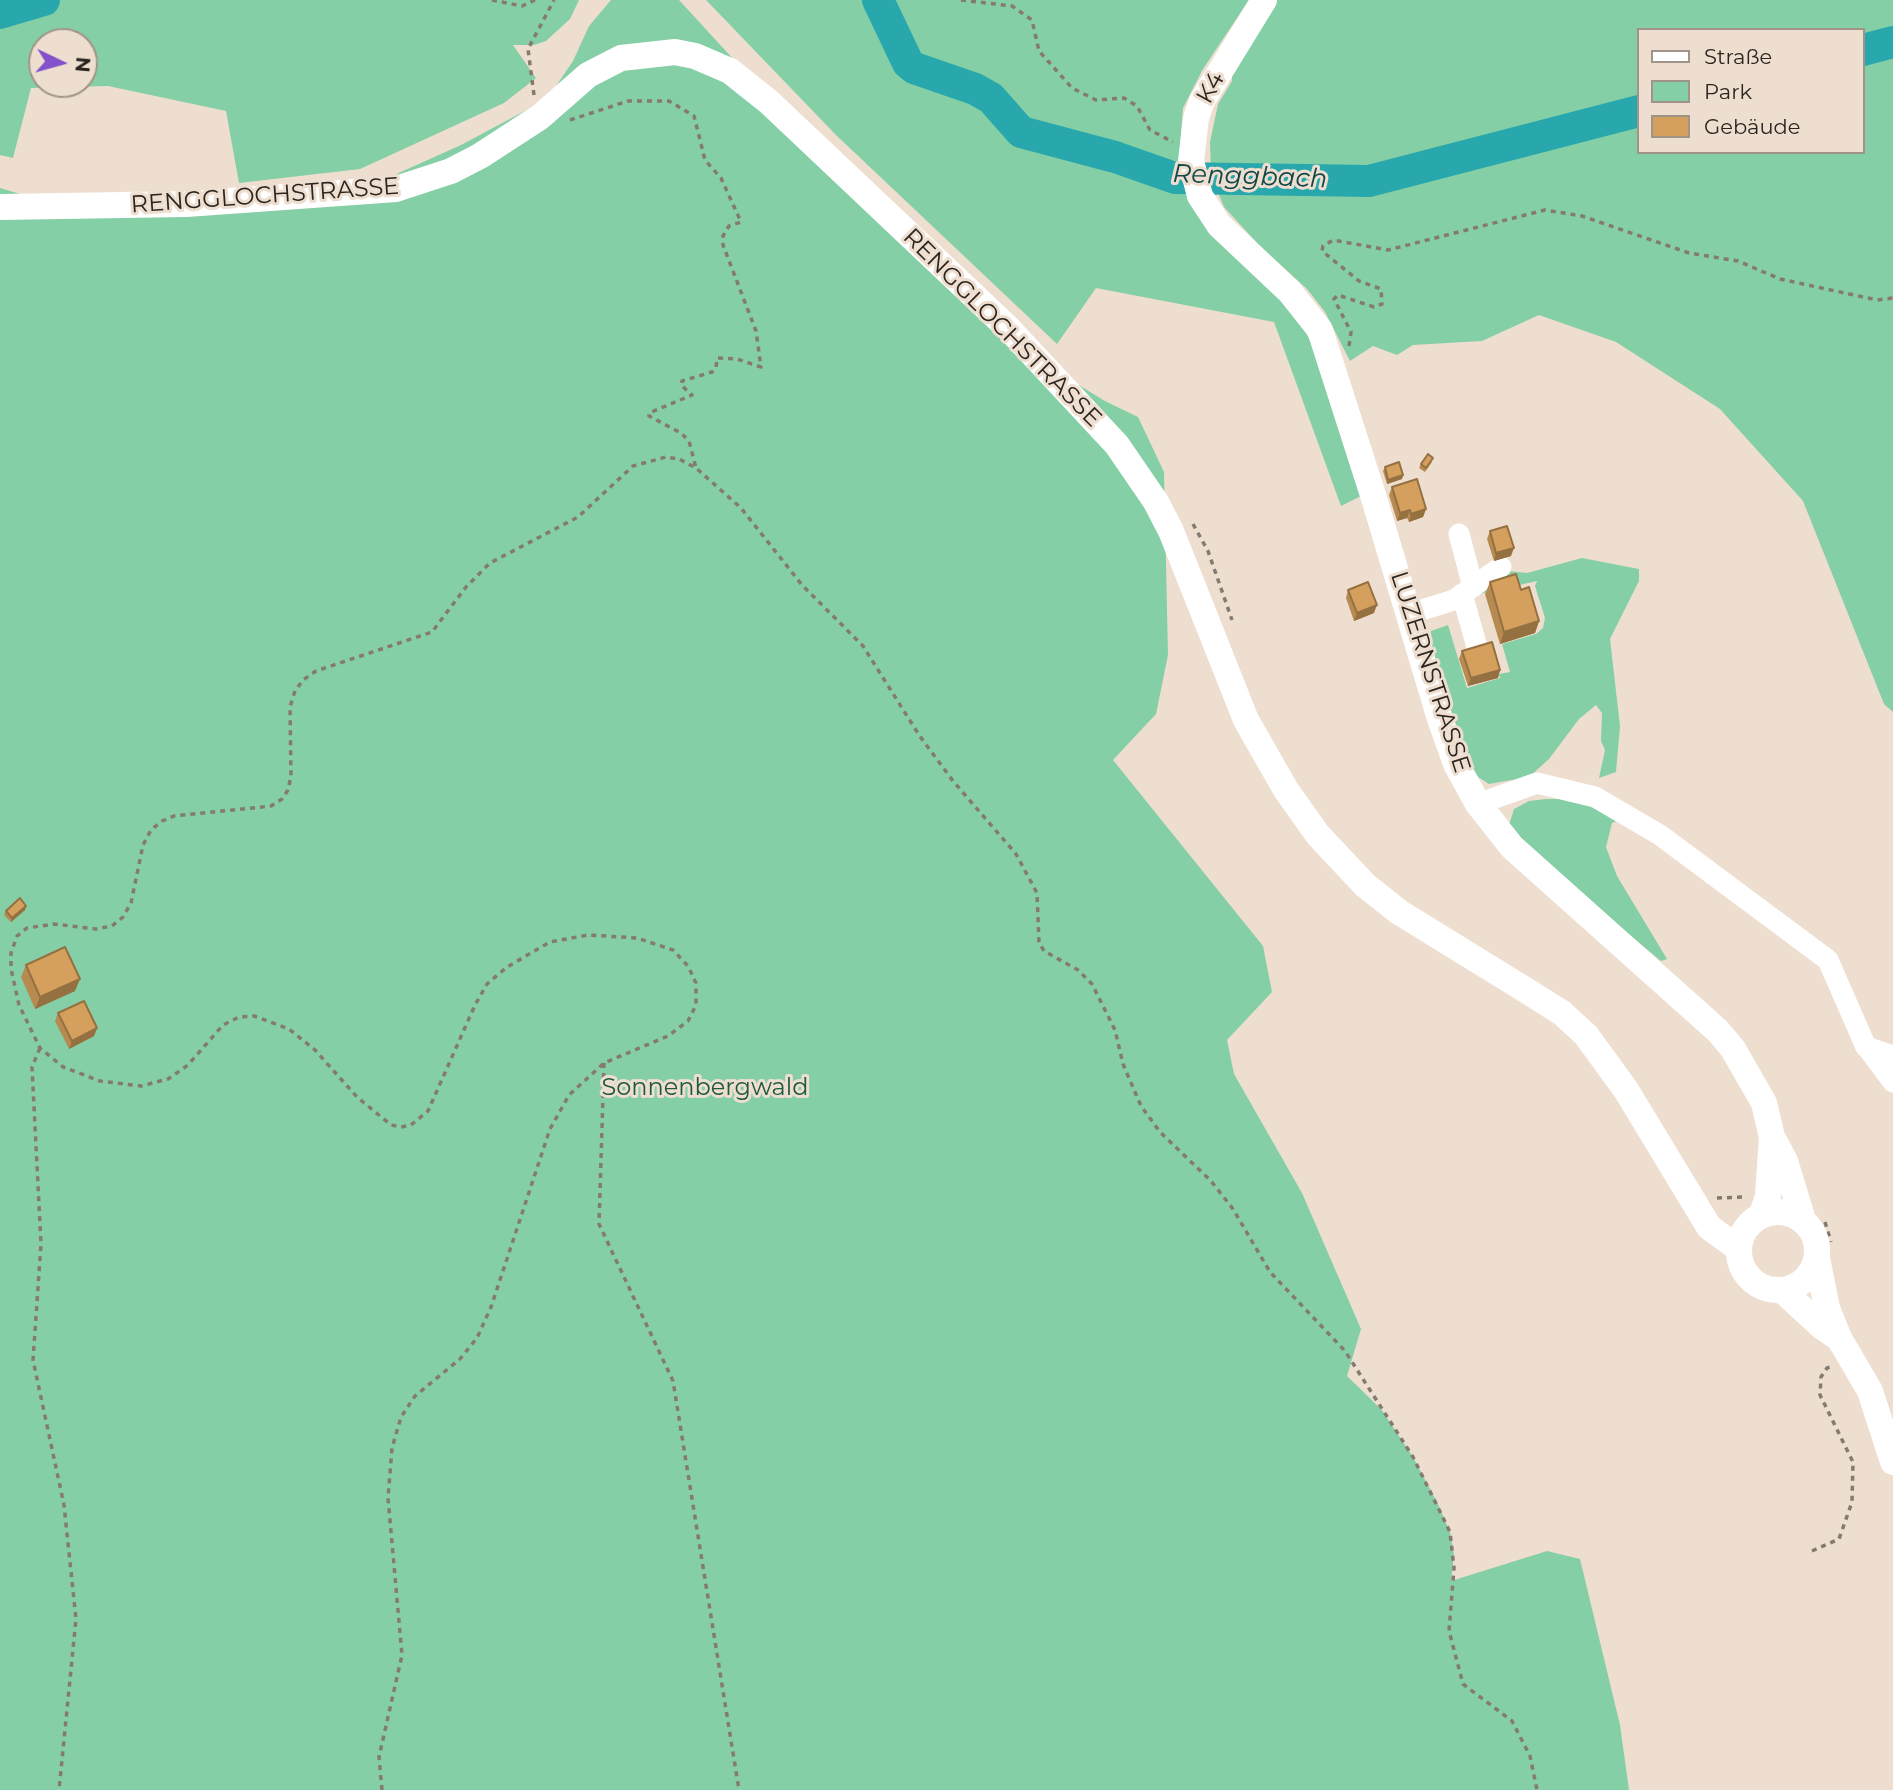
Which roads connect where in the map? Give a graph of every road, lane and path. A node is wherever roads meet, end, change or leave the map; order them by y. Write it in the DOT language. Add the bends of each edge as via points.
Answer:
graph roads {
  1 [pos="492,0"];
  2 [pos="536,0"];
  3 [pos="554,0"];
  4 [pos="961,0"];
  5 [pos="1264,0"];
  6 [pos="541,95"];
  7 [pos="569,121"];
  8 [pos="1186,132"];
  9 [pos="1196,186"];
  10 [pos="0,207"];
  11 [pos="1893,298"];
  12 [pos="1348,355"];
  13 [pos="696,468"];
  14 [pos="1189,516"];
  15 [pos="1459,534"];
  16 [pos="1501,567"];
  17 [pos="1468,590"];
  18 [pos="1409,614"];
  19 [pos="1234,626"];
  20 [pos="1477,647"];
  21 [pos="1478,804"];
  22 [pos="1866,1047"];
  23 [pos="40,1048"];
  24 [pos="1893,1056"];
  25 [pos="604,1063"];
  26 [pos="1893,1082"];
  27 [pos="1772,1137"];
  28 [pos="1704,1199"];
  29 [pos="1761,1210"];
  30 [pos="1803,1220"];
  31 [pos="1739,1249"];
  32 [pos="1817,1258"];
  33 [pos="1782,1290"];
  34 [pos="1845,1349"];
  35 [pos="1893,1462"];
  36 [pos="1812,1551"];
  37 [pos="59,1790"];
  38 [pos="382,1790"];
  39 [pos="739,1790"];
  40 [pos="1537,1790"];
  1 -- 2 [label="path" via="522,6"];
  3 -- 6 [label="path" via="528,49 535,100"];
  4 -- 8 [label="path" via="1012,6 1032,20 1039,51 1072,88 1096,100 1124,98 1137,106 1150,131 1167,140 1179,144"];
  5 -- 8 [label="main road, K4"];
  7 -- 13 [label="path" via="628,101 669,101 694,116 705,160 721,178 741,222 729,226 723,245 756,331 761,367 737,359 717,359 712,372 682,381 692,395 649,413 689,441"];
  8 -- 9 [label="main road, K4"];
  9 -- 18 [label="main road, LUZERNSTRASSE" via="1219,225 1290,292 1320,330 1383,492"];
  10 -- 28 [label="main road, RENGGLOCHSTRASSE" via="186,204 396,190 480,156 540,117 588,75 621,58 675,52 714,64 745,81 1009,329 1117,445 1156,502 1246,720 1318,835 1365,885 1399,912 1552,1007 1586,1035"];
  11 -- 12 [label="path" via="1877,300 1780,279 1738,261 1689,253 1582,216 1545,211 1388,250 1333,240 1323,246 1322,251 1359,281 1381,289 1382,304 1374,307 1338,295 1334,299 1351,332"];
  13 -- 23 [label="path" via="666,457 633,466 578,517 490,563 432,632 316,671 303,680 290,707 291,776 282,799 271,806 162,821 143,845 131,902 112,926 39,924 17,936 11,969 19,1005"];
  13 -- 40 [label="path" via="741,508 802,585 863,646 925,744 1016,854 1037,893 1039,942 1044,951 1078,970 1097,993 1141,1106 1233,1209 1270,1272 1345,1351 1413,1457 1450,1532 1452,1651 1463,1684 1512,1721 1530,1756"];
  14 -- 19 [label="path" via="1208,551"];
  15 -- 17 [label="lane"];
  16 -- 17 [label="lane"];
  17 -- 18 [label="lane" via="1454,600"];
  17 -- 20 [label="lane"];
  18 -- 21 [label="main road, LUZERNSTRASSE" via="1448,744"];
  21 -- 22 [label="lane" via="1537,783 1595,797 1660,835 1828,960"];
  21 -- 27 [label="main road, LUZERNSTRASSE" via="1531,865 1718,1031 1759,1092"];
  22 -- 24 [label="lane"];
  22 -- 26 [label="lane"];
  23 -- 25 [label="path" via="63,1067 100,1081 141,1086 168,1079 188,1065 223,1024 239,1017 262,1017 298,1036 357,1097 391,1125 401,1127 428,1111 475,1005 487,984 507,967 550,942 588,935 637,938 673,950 696,983 696,1005 688,1021 668,1036"];
  23 -- 37 [label="path" via="32,1068 41,1244 33,1360 64,1505 76,1619"];
  25 -- 38 [label="path" via="569,1095 550,1129 477,1338 460,1359 415,1396 401,1416 392,1448 388,1498 402,1655 379,1757"];
  25 -- 39 [label="path" via="599,1224 673,1381"];
  27 -- 29 [label="main road, LUZERNSTRASSE"];
  27 -- 30 [label="main road, LUZERNSTRASSE" via="1786,1161"];
  28 -- 29 [label="path" via="1723,1199"];
  28 -- 29 [label="main road" via="1731,1219"];
  28 -- 31 [label="main road, RENGGLOCHSTRASSE" via="1709,1227"];
  29 -- 30 [label="main road"];
  29 -- 31 [label="main road" via="1741,1236"];
  30 -- 32 [label="main road" via="1815,1239"];
  31 -- 33 [label="main road" via="1744,1271 1752,1280 1761,1287"];
  32 -- 33 [label="main road" via="1804,1280"];
  32 -- 34 [label="main road" via="1823,1297"];
  33 -- 34 [label="main road"];
  34 -- 35 [label="main road" via="1870,1391"];
  34 -- 36 [label="path" via="1821,1377 1820,1395 1853,1462 1852,1502 1839,1539"];
}
